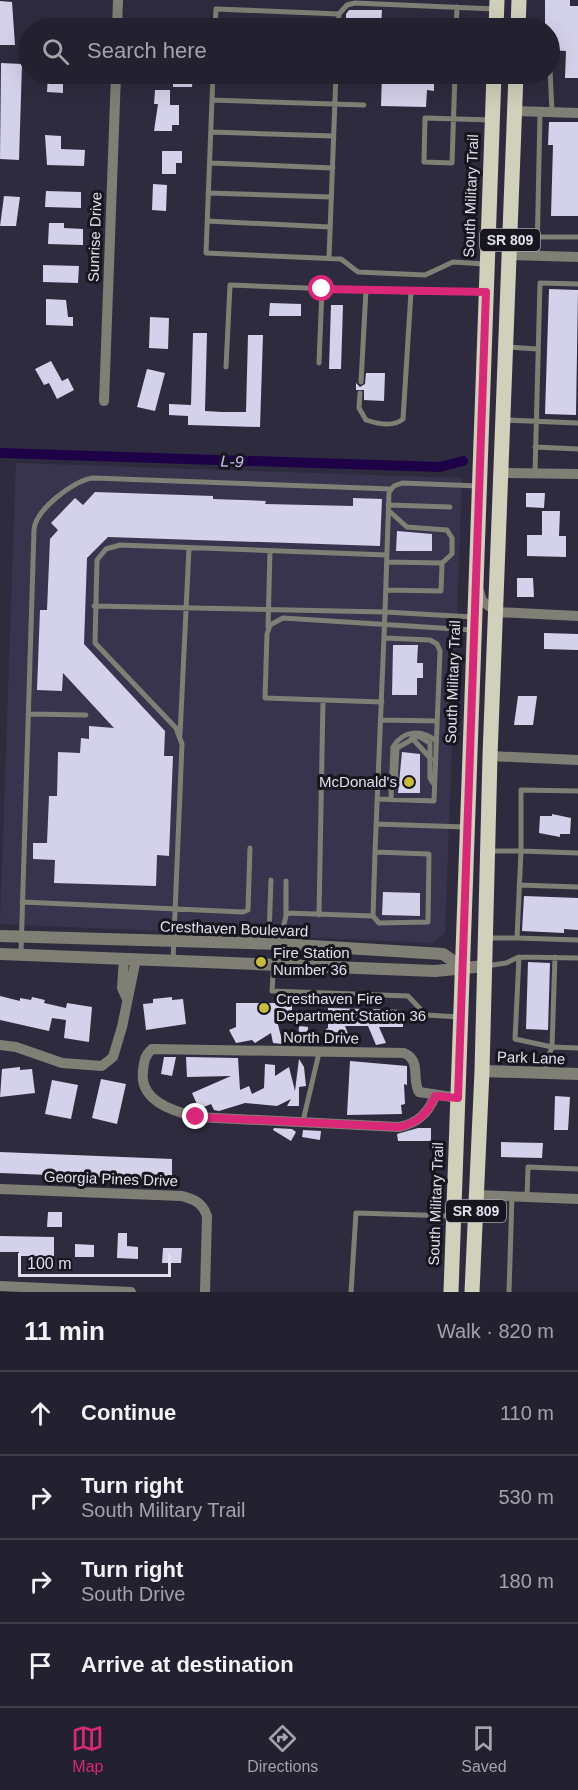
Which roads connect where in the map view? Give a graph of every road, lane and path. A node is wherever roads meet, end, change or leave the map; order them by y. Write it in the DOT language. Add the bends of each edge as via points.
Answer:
graph roads {
  1 [pos="118,0"];
  2 [pos="519,0"];
  3 [pos="457,8"];
  4 [pos="339,14"];
  5 [pos="497,17"];
  6 [pos="117,18"];
  7 [pos="216,18"];
  8 [pos="339,18"];
  9 [pos="456,18"];
  10 [pos="518,18"];
  11 [pos="116,84"];
  12 [pos="213,84"];
  13 [pos="336,84"];
  14 [pos="455,84"];
  15 [pos="494,84"];
  16 [pos="505,84"];
  17 [pos="516,84"];
  18 [pos="550,84"];
  19 [pos="212,100"];
  20 [pos="335,105"];
  21 [pos="364,105"];
  22 [pos="515,111"];
  23 [pos="540,112"];
  24 [pos="552,112"];
  25 [pos="578,112"];
  26 [pos="454,119"];
  27 [pos="492,120"];
  28 [pos="211,132"];
  29 [pos="334,136"];
  30 [pos="514,151"];
  31 [pos="210,163"];
  32 [pos="333,168"];
  33 [pos="208,193"];
  34 [pos="331,197"];
  35 [pos="207,221"];
  36 [pos="330,227"];
  37 [pos="537,237"];
  38 [pos="578,237"];
  39 [pos="510,255"];
  40 [pos="537,256"];
  41 [pos="578,257"];
  42 [pos="329,258"];
  43 [pos="487,264"];
  44 [pos="578,284"];
  45 [pos="322,289"];
  46 [pos="366,290"];
  47 [pos="411,292"];
  48 [pos="486,292"];
  49 [pos="485,314"];
  50 [pos="507,347"];
  51 [pos="537,349"];
  52 [pos="319,363"];
  53 [pos="226,367"];
  54 [pos="483,371"];
  55 [pos="361,382"];
  56 [pos="360,393"];
  57 [pos="104,401"];
  58 [pos="504,413"];
  59 [pos="536,422"];
  60 [pos="578,423"];
  61 [pos="535,447"];
  62 [pos="578,449"];
  63 [pos="502,473"];
  64 [pos="535,473"];
  65 [pos="578,474"];
  66 [pos="479,486"];
  67 [pos="391,489"];
  68 [pos="450,507"];
  69 [pos="388,508"];
  70 [pos="189,548"];
  71 [pos="270,551"];
  72 [pos="387,558"];
  73 [pos="442,563"];
  74 [pos="474,578"];
  75 [pos="386,590"];
  76 [pos="94,606"];
  77 [pos="186,608"];
  78 [pos="268,609"];
  79 [pos="385,612"];
  80 [pos="497,612"];
  81 [pos="578,616"];
  82 [pos="473,624"];
  83 [pos="385,626"];
  84 [pos="268,629"];
  85 [pos="384,638"];
  86 [pos="495,643"];
  87 [pos="323,700"];
  88 [pos="382,702"];
  89 [pos="28,714"];
  90 [pos="86,715"];
  91 [pos="381,720"];
  92 [pos="437,721"];
  93 [pos="180,736"];
  94 [pos="411,738"];
  95 [pos="436,741"];
  96 [pos="490,756"];
  97 [pos="430,759"];
  98 [pos="578,760"];
  99 [pos="434,785"];
  100 [pos="391,789"];
  101 [pos="578,791"];
  102 [pos="377,799"];
  103 [pos="391,800"];
  104 [pos="376,824"];
  105 [pos="466,827"];
  106 [pos="250,848"];
  107 [pos="487,850"];
  108 [pos="521,851"];
  109 [pos="375,852"];
  110 [pos="578,853"];
  111 [pos="271,880"];
  112 [pos="286,881"];
  113 [pos="519,885"];
  114 [pos="578,887"];
  115 [pos="21,902"];
  116 [pos="176,910"];
  117 [pos="286,913"];
  118 [pos="319,915"];
  119 [pos="373,916"];
  120 [pos="0,936"];
  121 [pos="22,936"];
  122 [pos="485,938"];
  123 [pos="517,938"];
  124 [pos="578,940"];
  125 [pos="173,942"];
  126 [pos="275,944"];
  127 [pos="21,953"];
  128 [pos="0,954"];
  129 [pos="519,957"];
  130 [pos="555,957"];
  131 [pos="578,958"];
  132 [pos="130,959"];
  133 [pos="173,961"];
  134 [pos="274,964"];
  135 [pos="485,966"];
  136 [pos="462,967"];
  137 [pos="460,1017"];
  138 [pos="0,1045"];
  139 [pos="552,1047"];
  140 [pos="578,1048"];
  141 [pos="319,1053"];
  142 [pos="482,1071"];
  143 [pos="543,1073"];
  144 [pos="578,1074"];
  145 [pos="435,1096"];
  146 [pos="458,1098"];
  147 [pos="303,1121"];
  148 [pos="578,1169"];
  149 [pos="0,1189"];
  150 [pos="477,1195"];
  151 [pos="512,1196"];
  152 [pos="527,1197"];
  153 [pos="578,1199"];
  154 [pos="454,1216"];
  155 [pos="452,1258"];
  156 [pos="472,1285"];
  157 [pos="0,1286"];
  158 [pos="131,1292"];
  159 [pos="205,1292"];
  160 [pos="351,1292"];
  161 [pos="451,1292"];
  162 [pos="509,1292"];
  1 -- 6 [label="street"];
  2 -- 10 [label="main road"];
  3 -- 4 [label="lane" via="355,3"];
  3 -- 5 [label="lane"];
  3 -- 9 [label="lane"];
  4 -- 7 [label="lane" via="216,9"];
  4 -- 8 [label="lane"];
  11 -- 57 [label="street, Sunrise Drive"];
  12 -- 19 [label="lane"];
  13 -- 20 [label="lane"];
  14 -- 26 [label="lane"];
  15 -- 27 [label="main road, South Military Trail / SR 809"];
  16 -- 22 [label="main road" via="506,103"];
  17 -- 22 [label="main road, SR 809"];
  18 -- 24 [label="lane"];
  19 -- 20 [label="lane"];
  19 -- 28 [label="lane"];
  20 -- 21 [label="lane"];
  20 -- 29 [label="lane"];
  22 -- 23 [label="street"];
  22 -- 30 [label="main road, SR 809"];
  23 -- 24 [label="street"];
  23 -- 37 [label="lane"];
  24 -- 25 [label="street"];
  26 -- 26 [label="lane" via="452,163 424,162 425,118"];
  26 -- 27 [label="lane"];
  27 -- 30 [label="main road" via="508,132"];
  27 -- 43 [label="main road, South Military Trail / SR 809"];
  28 -- 29 [label="lane"];
  28 -- 31 [label="lane"];
  29 -- 32 [label="lane"];
  30 -- 39 [label="main road, SR 809"];
  31 -- 32 [label="lane"];
  31 -- 33 [label="lane"];
  32 -- 34 [label="lane"];
  33 -- 34 [label="lane"];
  33 -- 35 [label="lane"];
  34 -- 36 [label="lane"];
  35 -- 36 [label="lane"];
  35 -- 42 [label="lane" via="206,253"];
  36 -- 42 [label="lane"];
  37 -- 38 [label="lane"];
  37 -- 40 [label="lane"];
  39 -- 40 [label="street"];
  39 -- 50 [label="main road, SR 809"];
  40 -- 41 [label="street"];
  42 -- 43 [label="lane" via="341,259 358,272 425,274 453,262"];
  43 -- 48 [label="main road, South Military Trail / SR 809"];
  44 -- 51 [label="lane" via="540,283"];
  45 -- 46 [label="lane"];
  45 -- 52 [label="lane"];
  45 -- 53 [label="lane" via="230,285"];
  46 -- 47 [label="lane"];
  46 -- 55 [label="lane"];
  47 -- 48 [label="lane"];
  47 -- 56 [label="lane" via="404,419 391,424 366,420 359,408"];
  48 -- 49 [label="main road, South Military Trail / SR 809"];
  49 -- 50 [label="main road" via="492,331"];
  49 -- 54 [label="main road, South Military Trail / SR 809"];
  50 -- 51 [label="lane"];
  50 -- 58 [label="main road, SR 809"];
  51 -- 59 [label="lane"];
  54 -- 58 [label="main road" via="499,385"];
  54 -- 66 [label="main road, South Military Trail / SR 809"];
  58 -- 59 [label="lane"];
  58 -- 63 [label="main road, SR 809"];
  59 -- 60 [label="lane"];
  59 -- 61 [label="lane"];
  61 -- 62 [label="lane"];
  61 -- 64 [label="lane"];
  63 -- 64 [label="street"];
  63 -- 80 [label="main road, SR 809"];
  64 -- 65 [label="street"];
  66 -- 67 [label="lane" via="402,483"];
  66 -- 74 [label="main road, South Military Trail / SR 809"];
  67 -- 69 [label="lane"];
  67 -- 89 [label="lane" via="93,478 77,482 41,512 34,523"];
  68 -- 69 [label="lane"];
  69 -- 72 [label="lane"];
  69 -- 73 [label="lane" via="407,527 447,530 452,538 452,554"];
  70 -- 71 [label="lane"];
  70 -- 76 [label="lane" via="120,545 106,549 95,567"];
  70 -- 77 [label="lane"];
  71 -- 72 [label="lane"];
  71 -- 78 [label="lane"];
  72 -- 73 [label="lane"];
  72 -- 75 [label="lane"];
  73 -- 75 [label="lane" via="441,591"];
  74 -- 80 [label="street" via="482,602"];
  74 -- 82 [label="main road, South Military Trail / SR 809"];
  75 -- 79 [label="lane"];
  76 -- 77 [label="lane"];
  76 -- 93 [label="lane" via="95,643"];
  77 -- 78 [label="lane"];
  77 -- 93 [label="lane"];
  78 -- 79 [label="lane"];
  78 -- 84 [label="lane"];
  79 -- 82 [label="lane"];
  79 -- 83 [label="lane"];
  80 -- 81 [label="street"];
  80 -- 86 [label="main road, SR 809"];
  82 -- 83 [label="lane"];
  82 -- 86 [label="main road"];
  82 -- 105 [label="main road, South Military Trail / SR 809"];
  83 -- 84 [label="lane" via="283,618"];
  83 -- 85 [label="lane"];
  84 -- 87 [label="lane" via="265,698"];
  85 -- 88 [label="lane"];
  85 -- 92 [label="lane" via="434,641 440,651"];
  86 -- 96 [label="main road, SR 809"];
  87 -- 88 [label="lane"];
  87 -- 118 [label="lane"];
  88 -- 91 [label="lane"];
  89 -- 90 [label="lane"];
  89 -- 115 [label="lane"];
  91 -- 92 [label="lane"];
  91 -- 102 [label="lane"];
  92 -- 95 [label="lane"];
  93 -- 116 [label="lane"];
  94 -- 97 [label="lane"];
  94 -- 97 [label="lane" via="427,739"];
  94 -- 100 [label="lane" via="397,748 395,784"];
  95 -- 99 [label="lane"];
  95 -- 100 [label="lane" via="417,732 397,741 393,747"];
  96 -- 98 [label="street"];
  96 -- 107 [label="main road, SR 809"];
  97 -- 99 [label="lane"];
  99 -- 103 [label="lane" via="434,801"];
  100 -- 103 [label="lane"];
  101 -- 108 [label="lane" via="521,790"];
  102 -- 103 [label="lane"];
  102 -- 104 [label="lane"];
  104 -- 105 [label="lane"];
  104 -- 109 [label="lane"];
  105 -- 136 [label="main road, South Military Trail / SR 809"];
  106 -- 116 [label="lane" via="248,910"];
  107 -- 108 [label="lane"];
  107 -- 122 [label="main road, SR 809"];
  108 -- 110 [label="lane"];
  108 -- 113 [label="lane"];
  109 -- 119 [label="lane"];
  109 -- 119 [label="lane" via="429,854 428,922 379,923"];
  111 -- 126 [label="lane" via="270,935"];
  112 -- 117 [label="lane"];
  113 -- 114 [label="lane"];
  113 -- 123 [label="lane"];
  115 -- 116 [label="lane"];
  115 -- 121 [label="lane"];
  116 -- 125 [label="lane"];
  117 -- 118 [label="lane"];
  117 -- 126 [label="lane"];
  118 -- 119 [label="lane"];
  120 -- 121 [label="street, Cresthaven Boulevard"];
  121 -- 125 [label="street, Cresthaven Boulevard"];
  121 -- 127 [label="lane"];
  122 -- 123 [label="lane"];
  122 -- 135 [label="main road, SR 809"];
  123 -- 124 [label="lane"];
  125 -- 126 [label="street, Cresthaven Boulevard"];
  125 -- 133 [label="lane"];
  126 -- 134 [label="lane"];
  126 -- 136 [label="street, Cresthaven Boulevard" via="446,954"];
  127 -- 128 [label="street"];
  127 -- 132 [label="street"];
  129 -- 130 [label="lane"];
  129 -- 135 [label="lane"];
  129 -- 139 [label="lane" via="516,1038"];
  130 -- 131 [label="lane"];
  130 -- 139 [label="lane"];
  132 -- 133 [label="street"];
  132 -- 138 [label="street" via="122,988 128,1000 112,1057 102,1066 62,1063"];
  133 -- 134 [label="street"];
  134 -- 136 [label="street" via="435,971"];
  134 -- 137 [label="lane" via="272,991 408,996 426,1016"];
  135 -- 136 [label="street"];
  135 -- 142 [label="main road, SR 809"];
  136 -- 137 [label="main road, South Military Trail / SR 809"];
  137 -- 146 [label="main road, South Military Trail / SR 809"];
  139 -- 140 [label="lane"];
  139 -- 143 [label="lane"];
  141 -- 145 [label="street, North Drive" via="404,1053 415,1062 415,1086 419,1092"];
  141 -- 147 [label="lane"];
  141 -- 147 [label="street, North Drive" via="152,1049 144,1060 142,1076 146,1089 156,1101 175,1111 196,1117"];
  142 -- 143 [label="street, Park Lane"];
  142 -- 150 [label="main road, SR 809"];
  143 -- 144 [label="street, Park Lane"];
  145 -- 146 [label="street"];
  145 -- 147 [label="street" via="425,1114 406,1125"];
  146 -- 154 [label="main road, South Military Trail / SR 809"];
  148 -- 152 [label="lane" via="528,1167"];
  149 -- 159 [label="street, Georgia Pines Drive" via="182,1196 195,1200 207,1215"];
  150 -- 151 [label="street"];
  150 -- 156 [label="main road, SR 809"];
  151 -- 152 [label="street"];
  151 -- 162 [label="lane"];
  152 -- 153 [label="street"];
  154 -- 155 [label="main road, South Military Trail / SR 809"];
  154 -- 160 [label="lane" via="356,1213"];
  155 -- 156 [label="main road"];
  155 -- 161 [label="main road, South Military Trail / SR 809"];
  157 -- 158 [label="street"];
}
